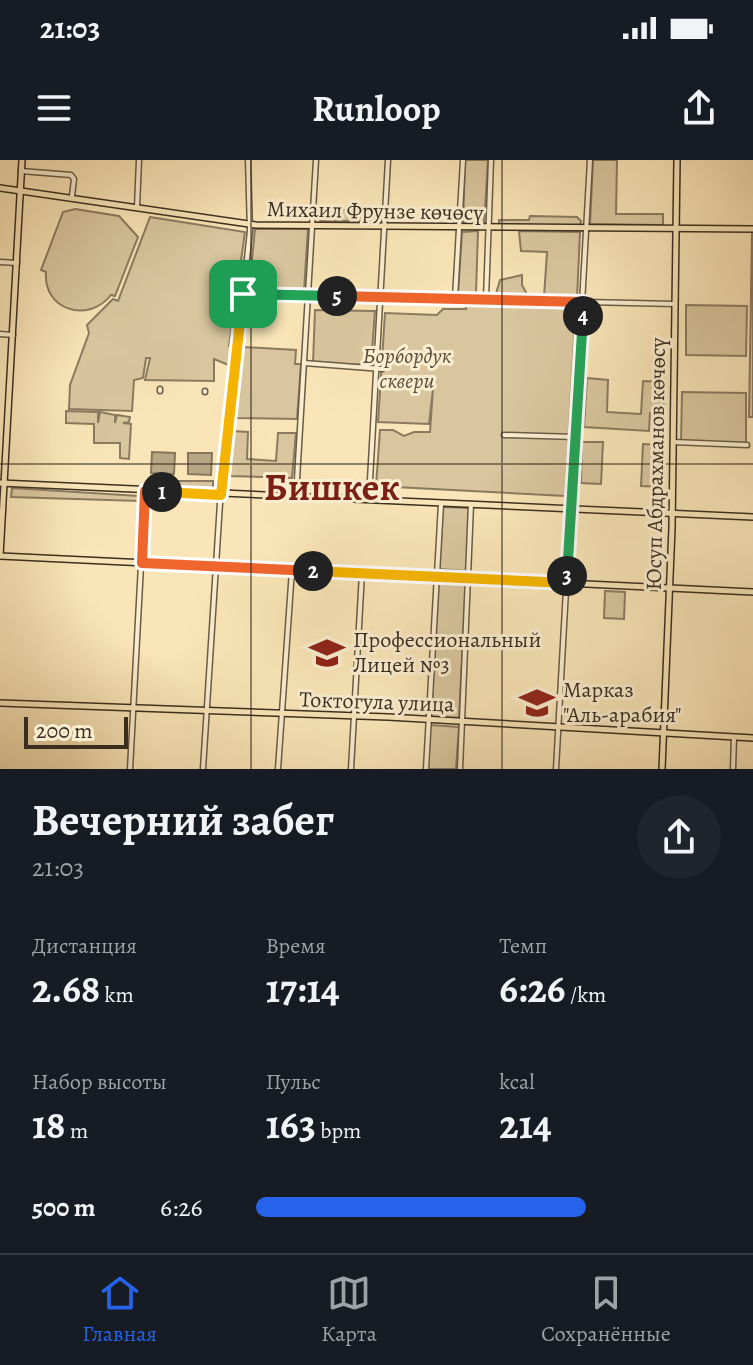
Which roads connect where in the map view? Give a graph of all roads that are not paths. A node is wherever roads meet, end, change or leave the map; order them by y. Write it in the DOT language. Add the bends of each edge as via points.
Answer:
graph roads {
  1 [pos="22,160"];
  2 [pos="139,160"];
  3 [pos="248,160"];
  4 [pos="316,160"];
  5 [pos="388,160"];
  6 [pos="463,160"];
  7 [pos="491,160"];
  8 [pos="590,160"];
  9 [pos="677,160"];
  10 [pos="21,171"];
  11 [pos="0,188"];
  12 [pos="20,190"];
  13 [pos="72,196"];
  14 [pos="137,207"];
  15 [pos="249,225"];
  16 [pos="313,226"];
  17 [pos="384,227"];
  18 [pos="460,228"];
  19 [pos="489,228"];
  20 [pos="587,228"];
  21 [pos="676,229"];
  22 [pos="753,229"];
  23 [pos="240,244"];
  24 [pos="249,245"];
  25 [pos="0,262"];
  26 [pos="17,263"];
  27 [pos="243,294"];
  28 [pos="308,295"];
  29 [pos="381,296"];
  30 [pos="455,298"];
  31 [pos="486,299"];
  32 [pos="584,302"];
  33 [pos="675,304"];
  34 [pos="0,334"];
  35 [pos="13,335"];
  36 [pos="304,363"];
  37 [pos="379,368"];
  38 [pos="504,435"];
  39 [pos="576,437"];
  40 [pos="673,442"];
  41 [pos="747,445"];
  42 [pos="3,483"];
  43 [pos="145,491"];
  44 [pos="221,495"];
  45 [pos="296,496"];
  46 [pos="369,498"];
  47 [pos="441,501"];
  48 [pos="471,503"];
  49 [pos="571,508"];
  50 [pos="672,512"];
  51 [pos="753,517"];
  52 [pos="0,556"];
  53 [pos="142,563"];
  54 [pos="216,566"];
  55 [pos="292,570"];
  56 [pos="362,573"];
  57 [pos="436,577"];
  58 [pos="468,578"];
  59 [pos="566,583"];
  60 [pos="669,588"];
  61 [pos="753,592"];
  62 [pos="0,703"];
  63 [pos="134,708"];
  64 [pos="207,712"];
  65 [pos="281,715"];
  66 [pos="355,716"];
  67 [pos="429,719"];
  68 [pos="463,721"];
  69 [pos="559,727"];
  70 [pos="664,733"];
  71 [pos="734,737"];
  72 [pos="753,738"];
  73 [pos="130,769"];
  74 [pos="203,769"];
  75 [pos="278,769"];
  76 [pos="351,769"];
  77 [pos="426,769"];
  78 [pos="460,769"];
  79 [pos="556,769"];
  80 [pos="662,769"];
  81 [pos="733,769"];
  1 -- 10 [label="main road"];
  2 -- 14 [label="street"];
  3 -- 15 [label="street"];
  4 -- 16 [label="street"];
  5 -- 17 [label="street"];
  6 -- 18 [label="street"];
  7 -- 19 [label="street"];
  8 -- 20 [label="street"];
  9 -- 21 [label="main road, Юсуп Абдрахманов көчөсү"];
  10 -- 12 [label="main road"];
  10 -- 13 [label="street" via="71,175"];
  11 -- 12 [label="main road, Михаил Фрунзе көчөсү"];
  12 -- 13 [label="main road, Михаил Фрунзе көчөсү"];
  12 -- 26 [label="main road"];
  13 -- 14 [label="main road, Михаил Фрунзе көчөсү"];
  14 -- 15 [label="main road, Михаил Фрунзе көчөсү"];
  15 -- 16 [label="main road, Михаил Фрунзе көчөсү"];
  15 -- 24 [label="street"];
  16 -- 17 [label="main road, Михаил Фрунзе көчөсү"];
  16 -- 28 [label="street"];
  17 -- 18 [label="main road, Михаил Фрунзе көчөсү"];
  17 -- 29 [label="street"];
  18 -- 19 [label="main road, Михаил Фрунзе көчөсү"];
  18 -- 30 [label="street"];
  19 -- 20 [label="main road, Михаил Фрунзе көчөсү"];
  19 -- 31 [label="street"];
  20 -- 21 [label="main road, Михаил Фрунзе көчөсү"];
  20 -- 32 [label="street"];
  21 -- 22 [label="main road, Михаил Фрунзе көчөсү"];
  21 -- 33 [label="main road, Юсуп Абдрахманов көчөсү"];
  23 -- 24 [label="street"];
  24 -- 27 [label="street"];
  25 -- 26 [label="street"];
  26 -- 35 [label="main road"];
  27 -- 28 [label="street"];
  27 -- 44 [label="street"];
  28 -- 29 [label="street"];
  28 -- 36 [label="street"];
  29 -- 30 [label="street"];
  29 -- 37 [label="street"];
  30 -- 31 [label="street"];
  31 -- 32 [label="street"];
  32 -- 33 [label="street"];
  32 -- 39 [label="street"];
  33 -- 40 [label="main road, Юсуп Абдрахманов көчөсү"];
  34 -- 35 [label="street"];
  35 -- 42 [label="main road"];
  36 -- 37 [label="street"];
  36 -- 45 [label="street"];
  37 -- 46 [label="street"];
  38 -- 39 [label="street"];
  39 -- 49 [label="street"];
  40 -- 41 [label="street"];
  40 -- 50 [label="main road, Юсуп Абдрахманов көчөсү"];
  42 -- 43 [label="main road"];
  42 -- 52 [label="main road"];
  43 -- 44 [label="main road"];
  43 -- 53 [label="street"];
  44 -- 45 [label="main road"];
  44 -- 54 [label="street"];
  45 -- 46 [label="main road"];
  46 -- 47 [label="main road"];
  47 -- 48 [label="main road"];
  47 -- 57 [label="street"];
  48 -- 49 [label="main road"];
  48 -- 58 [label="street"];
  49 -- 50 [label="main road"];
  49 -- 59 [label="street"];
  50 -- 51 [label="main road"];
  50 -- 60 [label="main road, Юсуп Абдрахманов көчөсү"];
  52 -- 53 [label="main road"];
  53 -- 54 [label="main road"];
  53 -- 63 [label="street"];
  54 -- 55 [label="main road"];
  54 -- 64 [label="street"];
  55 -- 56 [label="main road"];
  55 -- 65 [label="street"];
  56 -- 57 [label="main road"];
  56 -- 66 [label="street"];
  57 -- 58 [label="main road"];
  57 -- 67 [label="street"];
  58 -- 59 [label="main road"];
  58 -- 68 [label="street"];
  59 -- 60 [label="main road"];
  59 -- 69 [label="street"];
  60 -- 61 [label="main road"];
  60 -- 70 [label="main road, Юсуп Абдрахманов көчөсү"];
  62 -- 63 [label="main road, Токтогула улица"];
  63 -- 64 [label="main road, Токтогула улица"];
  63 -- 73 [label="street"];
  64 -- 65 [label="main road, Токтогула улица"];
  64 -- 74 [label="street"];
  65 -- 66 [label="main road, Токтогула улица"];
  65 -- 75 [label="street"];
  66 -- 67 [label="main road, Токтогула улица"];
  66 -- 76 [label="street"];
  67 -- 68 [label="main road, Токтогула улица"];
  67 -- 77 [label="street"];
  68 -- 69 [label="main road, Токтогула улица"];
  68 -- 78 [label="street"];
  69 -- 70 [label="main road, Токтогула улица"];
  69 -- 79 [label="street"];
  70 -- 71 [label="main road, Токтогула улица"];
  70 -- 80 [label="main road, Юсуп Абдрахманов көчөсү"];
  71 -- 72 [label="main road, Токтогула улица"];
  71 -- 81 [label="street"];
}
